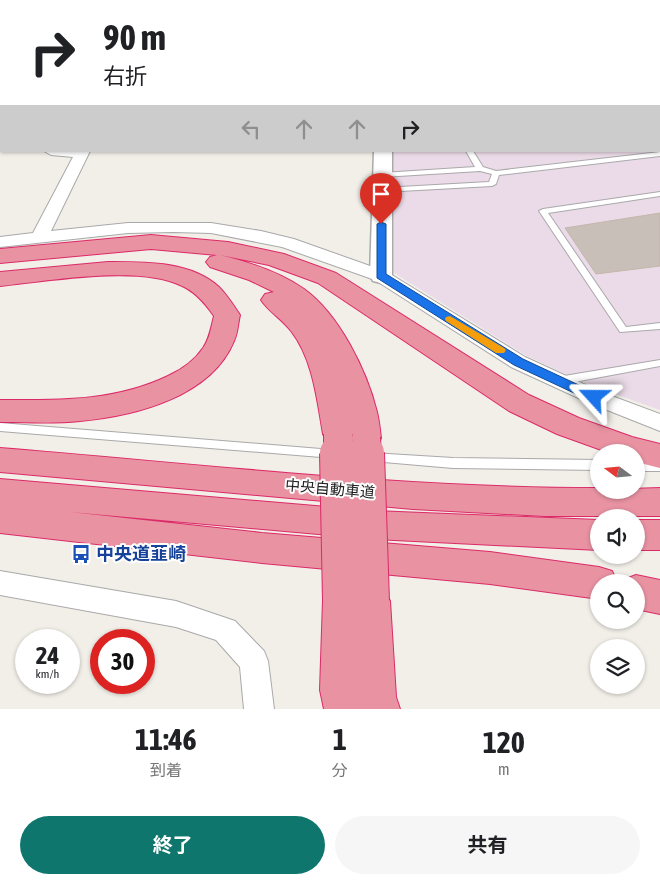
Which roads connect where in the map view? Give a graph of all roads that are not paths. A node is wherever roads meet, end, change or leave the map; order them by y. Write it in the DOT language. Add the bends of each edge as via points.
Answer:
graph roads {
  1 [pos="66,152"];
  2 [pos="383,152"];
  3 [pos="471,152"];
  4 [pos="82,153"];
  5 [pos="660,154"];
  6 [pos="624,155"];
  7 [pos="480,169"];
  8 [pos="496,173"];
  9 [pos="382,182"];
  10 [pos="660,194"];
  11 [pos="39,238"];
  12 [pos="0,242"];
  13 [pos="0,256"];
  14 [pos="0,262"];
  15 [pos="0,272"];
  16 [pos="381,276"];
  17 [pos="0,279"];
  18 [pos="660,326"];
  19 [pos="660,363"];
  20 [pos="557,381"];
  21 [pos="0,411"];
  22 [pos="660,423"];
  23 [pos="0,427"];
  24 [pos="351,446"];
  25 [pos="660,456"];
  26 [pos="0,460"];
  27 [pos="590,465"];
  28 [pos="645,466"];
  29 [pos="660,466"];
  30 [pos="0,492"];
  31 [pos="660,502"];
  32 [pos="0,518"];
  33 [pos="0,523"];
  34 [pos="590,534"];
  35 [pos="645,535"];
  36 [pos="660,535"];
  37 [pos="262,548"];
  38 [pos="590,582"];
  39 [pos="0,583"];
  40 [pos="645,594"];
  41 [pos="660,597"];
  42 [pos="356,601"];
  43 [pos="259,709"];
  44 [pos="345,709"];
  45 [pos="379,709"];
  1 -- 4 [label="street"];
  2 -- 9 [label="street"];
  3 -- 7 [label="lane"];
  4 -- 11 [label="street"];
  5 -- 6 [label="lane"];
  6 -- 8 [label="lane"];
  7 -- 8 [label="lane"];
  7 -- 9 [label="lane"];
  8 -- 9 [label="lane" via="492,184"];
  9 -- 16 [label="street"];
  10 -- 18 [label="lane" via="542,212 622,330"];
  11 -- 12 [label="street"];
  11 -- 16 [label="street" via="128,228 211,228 288,243"];
  13 -- 25 [label="highway" via="151,242 228,249 276,259 327,278 518,403 568,426"];
  14 -- 24 [label="highway" via="161,253 220,263 261,276 297,295 324,323 346,365 362,411"];
  15 -- 24 [label="highway" via="91,261 157,260 202,268 252,286 282,305 309,336"];
  16 -- 20 [label="street" via="518,362"];
  17 -- 21 [label="highway" via="106,269 153,269 181,276 208,290 226,315 221,342 207,363 177,385 140,399 91,409"];
  19 -- 20 [label="lane"];
  20 -- 22 [label="street"];
  23 -- 24 [label="lane"];
  24 -- 27 [label="lane" via="453,463"];
  24 -- 42 [label="highway, bridge"];
  26 -- 31 [label="highway, 中央自動車道" via="413,496 544,502"];
  28 -- 29 [label="lane"];
  30 -- 34 [label="highway, 中央自動車道" via="414,527"];
  32 -- 37 [label="highway"];
  33 -- 37 [label="lane" via="58,538 148,548"];
  35 -- 36 [label="highway"];
  37 -- 38 [label="highway" via="490,568"];
  39 -- 43 [label="street" via="176,614 225,630 254,661"];
  40 -- 41 [label="highway"];
  42 -- 44 [label="highway" via="340,690"];
  42 -- 45 [label="highway"];
}
